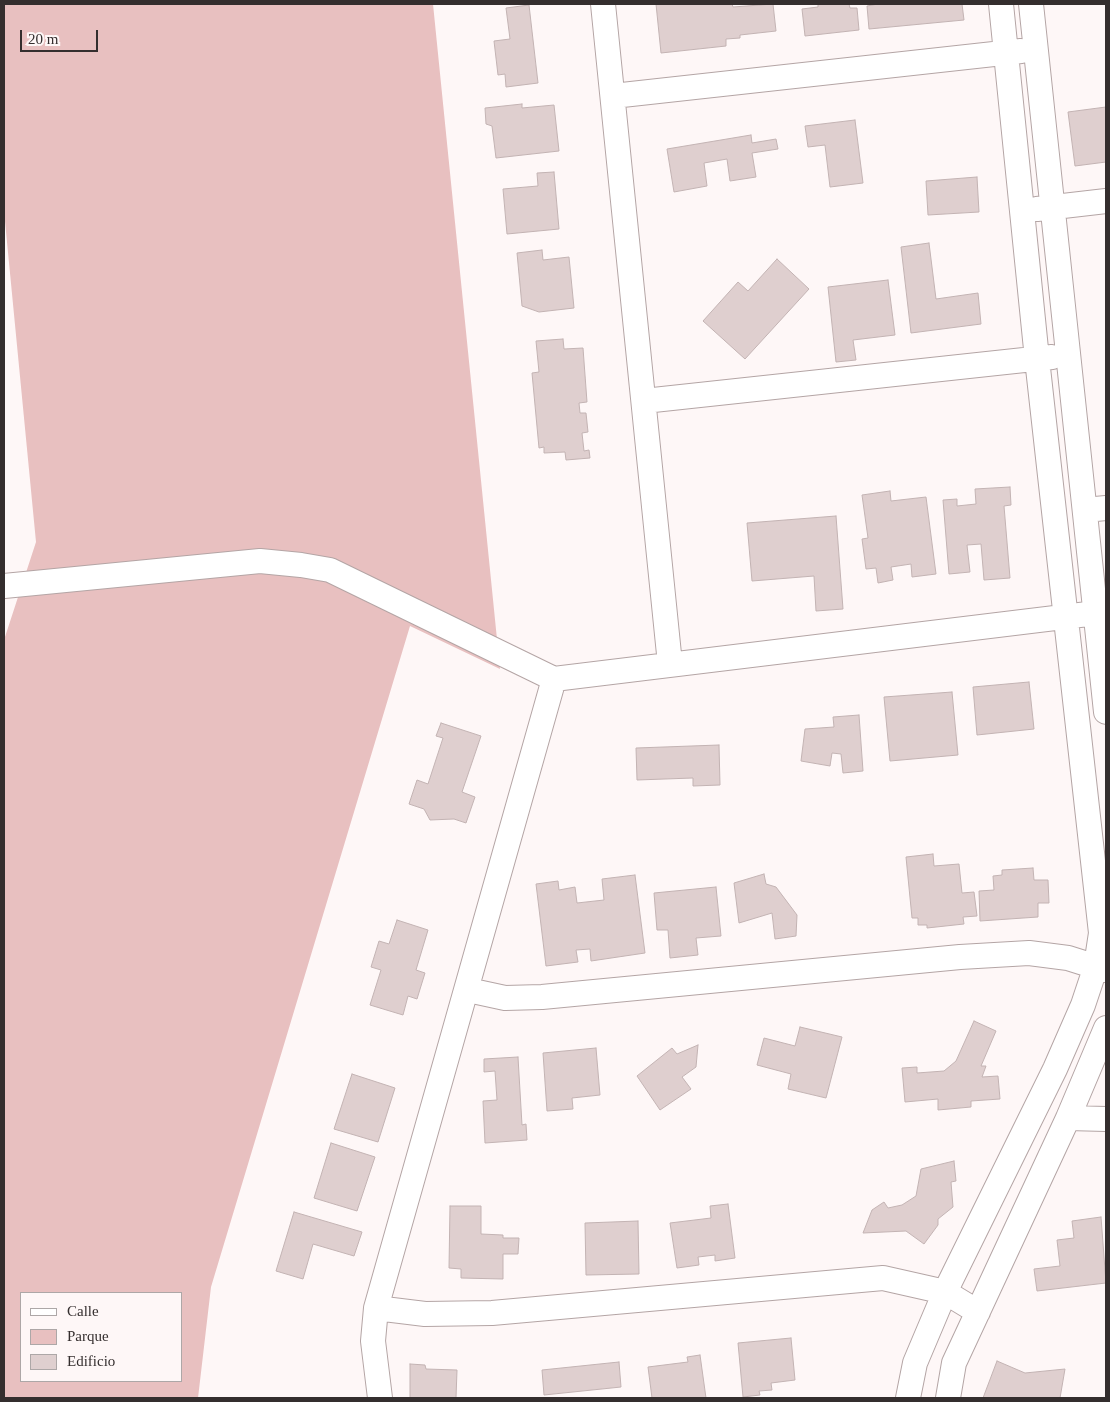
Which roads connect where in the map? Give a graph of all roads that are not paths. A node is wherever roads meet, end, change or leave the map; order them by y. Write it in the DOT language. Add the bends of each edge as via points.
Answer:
graph roads {
  1 [pos="603,4"];
  2 [pos="1001,4"];
  3 [pos="1031,4"];
  4 [pos="1036,49"];
  5 [pos="1006,53"];
  6 [pos="613,96"];
  7 [pos="1106,201"];
  8 [pos="1053,207"];
  9 [pos="1023,210"];
  10 [pos="1068,356"];
  11 [pos="1037,359"];
  12 [pos="644,401"];
  13 [pos="1096,509"];
  14 [pos="4,586"];
  15 [pos="1096,613"];
  16 [pos="1065,617"];
  17 [pos="670,664"];
  18 [pos="554,679"];
  19 [pos="1106,712"];
  20 [pos="1101,968"];
  21 [pos="468,990"];
  22 [pos="1106,1028"];
  23 [pos="1068,1118"];
  24 [pos="1106,1119"];
  25 [pos="945,1292"];
  26 [pos="376,1308"];
  27 [pos="978,1312"];
  28 [pos="380,1398"];
  29 [pos="908,1398"];
  30 [pos="948,1398"];
  1 -- 6 [label="street"];
  2 -- 5 [label="street"];
  3 -- 4 [label="street"];
  4 -- 5 [label="street"];
  4 -- 8 [label="street"];
  5 -- 6 [label="street"];
  5 -- 9 [label="street"];
  6 -- 12 [label="street"];
  7 -- 8 [label="street"];
  8 -- 9 [label="street"];
  8 -- 10 [label="street"];
  9 -- 11 [label="street"];
  10 -- 11 [label="street"];
  10 -- 13 [label="street"];
  11 -- 12 [label="street"];
  11 -- 16 [label="street"];
  12 -- 17 [label="street"];
  13 -- 15 [label="street"];
  14 -- 18 [label="street" via="260,562 301,564 330,570"];
  15 -- 16 [label="street"];
  15 -- 19 [label="street"];
  16 -- 17 [label="street"];
  16 -- 20 [label="street" via="1101,934"];
  17 -- 18 [label="street"];
  18 -- 21 [label="street"];
  20 -- 21 [label="street" via="1068,958 1029,953 960,956 542,997 505,998"];
  20 -- 25 [label="street"];
  21 -- 26 [label="street"];
  22 -- 23 [label="street"];
  23 -- 24 [label="street"];
  23 -- 27 [label="street"];
  25 -- 26 [label="street" via="883,1278 492,1313 425,1314"];
  25 -- 27 [label="street"];
  25 -- 29 [label="street" via="915,1363"];
  26 -- 28 [label="street" via="373,1341"];
  27 -- 30 [label="street" via="954,1363"];
}
